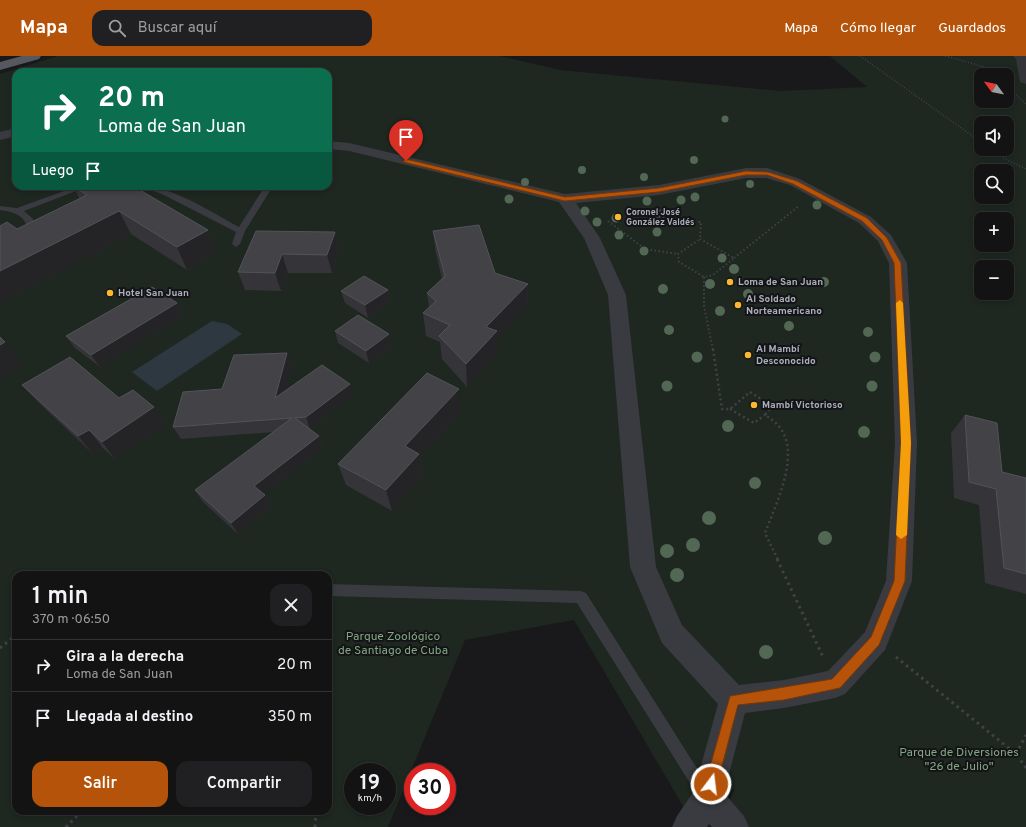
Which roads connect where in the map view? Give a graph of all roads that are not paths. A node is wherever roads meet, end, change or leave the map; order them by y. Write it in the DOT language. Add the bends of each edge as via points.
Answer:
graph roads {
  1 [pos="35,56"];
  2 [pos="0,66"];
  3 [pos="12,133"];
  4 [pos="0,136"];
  5 [pos="332,145"];
  6 [pos="74,190"];
  7 [pos="158,190"];
  8 [pos="267,190"];
  9 [pos="565,199"];
  10 [pos="0,208"];
  11 [pos="18,210"];
  12 [pos="241,231"];
  13 [pos="18,242"];
  14 [pos="236,244"];
  15 [pos="332,590"];
  16 [pos="734,700"];
  17 [pos="707,798"];
  18 [pos="688,827"];
  19 [pos="733,827"];
  1 -- 2 [label="main road"];
  3 -- 4 [label="street"];
  5 -- 9 [label="street" via="349,147"];
  6 -- 11 [label="lane"];
  7 -- 12 [label="lane"];
  8 -- 12 [label="lane"];
  9 -- 16 [label="street" via="592,238 617,295 643,567 672,634"];
  9 -- 16 [label="street" via="659,190 746,173 768,174 795,182 865,220 885,239 898,263 906,443 899,581 875,641 836,684"];
  10 -- 11 [label="lane"];
  11 -- 13 [label="lane" via="30,221 32,229"];
  12 -- 14 [label="lane"];
  15 -- 17 [label="lane" via="581,596"];
  16 -- 17 [label="street"];
  17 -- 18 [label="street"];
  17 -- 19 [label="street"];
}
